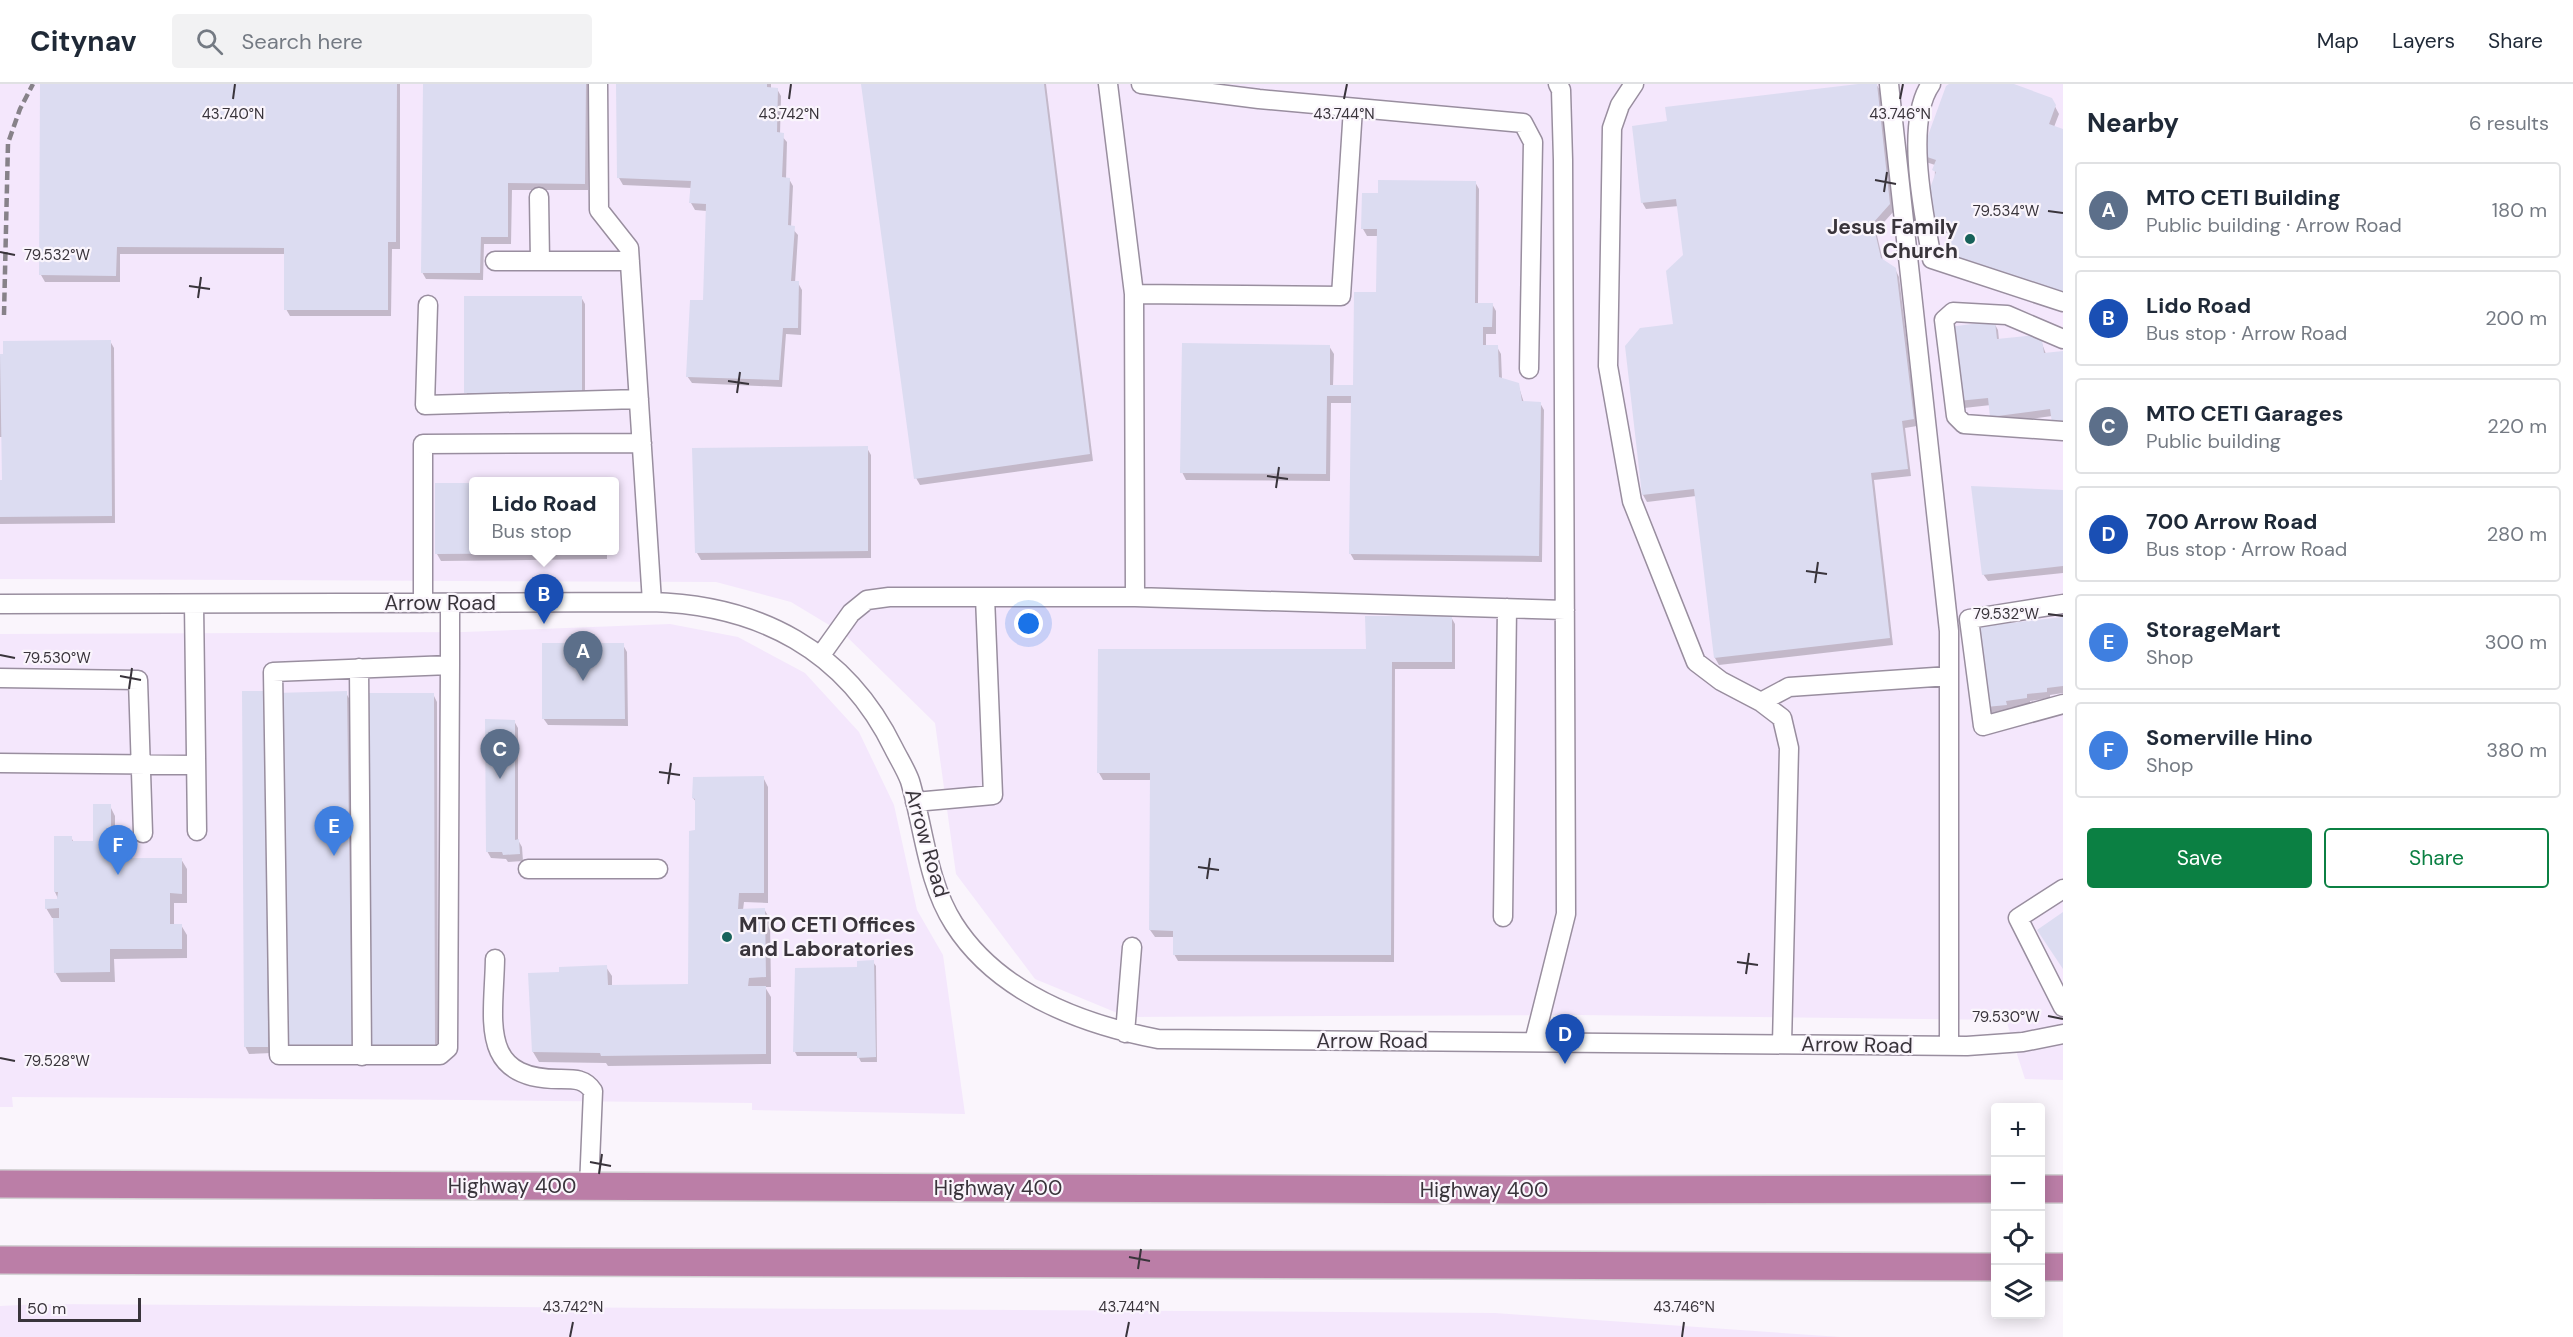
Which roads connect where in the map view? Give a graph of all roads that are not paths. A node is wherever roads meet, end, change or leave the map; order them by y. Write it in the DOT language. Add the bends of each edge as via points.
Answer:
graph roads {
  1 [pos="598,84"];
  2 [pos="1108,84"];
  3 [pos="1141,84"];
  4 [pos="1558,84"];
  5 [pos="1634,84"];
  6 [pos="1889,84"];
  7 [pos="1931,84"];
  8 [pos="1353,108"];
  9 [pos="539,198"];
  10 [pos="629,255"];
  11 [pos="495,261"];
  12 [pos="540,261"];
  13 [pos="1134,294"];
  14 [pos="2063,302"];
  15 [pos="428,304"];
  16 [pos="2063,339"];
  17 [pos="1529,369"];
  18 [pos="639,399"];
  19 [pos="2063,431"];
  20 [pos="642,443"];
  21 [pos="985,597"];
  22 [pos="1135,597"];
  23 [pos="652,602"];
  24 [pos="423,603"];
  25 [pos="450,603"];
  26 [pos="0,604"];
  27 [pos="195,604"];
  28 [pos="2063,604"];
  29 [pos="1507,608"];
  30 [pos="1565,610"];
  31 [pos="821,655"];
  32 [pos="450,665"];
  33 [pos="359,668"];
  34 [pos="1949,676"];
  35 [pos="0,678"];
  36 [pos="1761,702"];
  37 [pos="2063,704"];
  38 [pos="0,763"];
  39 [pos="141,764"];
  40 [pos="196,765"];
  41 [pos="915,802"];
  42 [pos="197,831"];
  43 [pos="143,833"];
  44 [pos="528,869"];
  45 [pos="658,869"];
  46 [pos="2063,889"];
  47 [pos="1503,916"];
  48 [pos="1132,947"];
  49 [pos="495,959"];
  50 [pos="2063,1007"];
  51 [pos="1125,1033"];
  52 [pos="2063,1034"];
  53 [pos="1534,1042"];
  54 [pos="1782,1044"];
  55 [pos="1949,1046"];
  56 [pos="362,1056"];
  57 [pos="0,1184"];
  58 [pos="589,1187"];
  59 [pos="1991,1189"];
  60 [pos="2045,1189"];
  61 [pos="2063,1189"];
  62 [pos="0,1260"];
  63 [pos="1991,1267"];
  64 [pos="2045,1267"];
  65 [pos="2063,1267"];
  1 -- 10 [label="street" via="598,210"];
  2 -- 13 [label="street"];
  3 -- 8 [label="street"];
  4 -- 30 [label="street" via="1563,160"];
  5 -- 36 [label="street" via="1620,105 1612,128 1608,366 1632,501 1696,662 1721,681"];
  6 -- 34 [label="street" via="1949,631"];
  7 -- 14 [label="street" via="1924,94 1917,144 1932,259"];
  8 -- 13 [label="street" via="1341,296"];
  8 -- 17 [label="street" via="1522,123 1533,142"];
  9 -- 12 [label="street"];
  10 -- 12 [label="street"];
  10 -- 18 [label="street"];
  11 -- 12 [label="street"];
  13 -- 22 [label="street"];
  15 -- 18 [label="street" via="425,405"];
  16 -- 19 [label="street" via="2007,315 1953,312 1944,320 1956,416 1964,424"];
  18 -- 20 [label="street"];
  20 -- 23 [label="street"];
  20 -- 24 [label="street" via="423,444"];
  21 -- 22 [label="street"];
  21 -- 31 [label="street" via="867,600 851,612"];
  21 -- 41 [label="street" via="993,795"];
  22 -- 29 [label="street"];
  23 -- 25 [label="street, Arrow Road"];
  23 -- 31 [label="street, Arrow Road" via="683,603 734,613 787,635"];
  24 -- 25 [label="street, Arrow Road"];
  24 -- 27 [label="street, Arrow Road"];
  25 -- 32 [label="street"];
  26 -- 27 [label="street, Arrow Road"];
  27 -- 40 [label="street"];
  28 -- 37 [label="street" via="1969,619 1983,726"];
  29 -- 30 [label="street"];
  29 -- 47 [label="street"];
  30 -- 53 [label="street" via="1566,914"];
  31 -- 41 [label="street, Arrow Road" via="871,707 909,780"];
  32 -- 33 [label="street"];
  32 -- 56 [label="street" via="448,1047 440,1055"];
  33 -- 56 [label="street"];
  33 -- 56 [label="street" via="277,670 272,675 277,1052 282,1056"];
  34 -- 36 [label="street" via="1789,687"];
  34 -- 55 [label="street"];
  35 -- 39 [label="street" via="138,680"];
  36 -- 54 [label="street" via="1782,718 1789,748"];
  38 -- 39 [label="street"];
  39 -- 40 [label="street"];
  39 -- 43 [label="street"];
  40 -- 42 [label="street"];
  41 -- 51 [label="street, Arrow Road" via="939,896 954,924 984,960 1040,1001"];
  44 -- 45 [label="street"];
  46 -- 50 [label="street" via="2018,918"];
  48 -- 51 [label="street"];
  49 -- 58 [label="street" via="493,1033 501,1059 513,1070 544,1080 587,1082 593,1091"];
  51 -- 53 [label="street, Arrow Road" via="1158,1039"];
  52 -- 55 [label="street, Arrow Road" via="2023,1042"];
  53 -- 54 [label="street, Arrow Road"];
  54 -- 55 [label="street, Arrow Road"];
  57 -- 58 [label="highway, Highway 400"];
  58 -- 59 [label="highway, Highway 400"];
  60 -- 61 [label="highway"];
  62 -- 63 [label="highway"];
  64 -- 65 [label="highway"];
}
